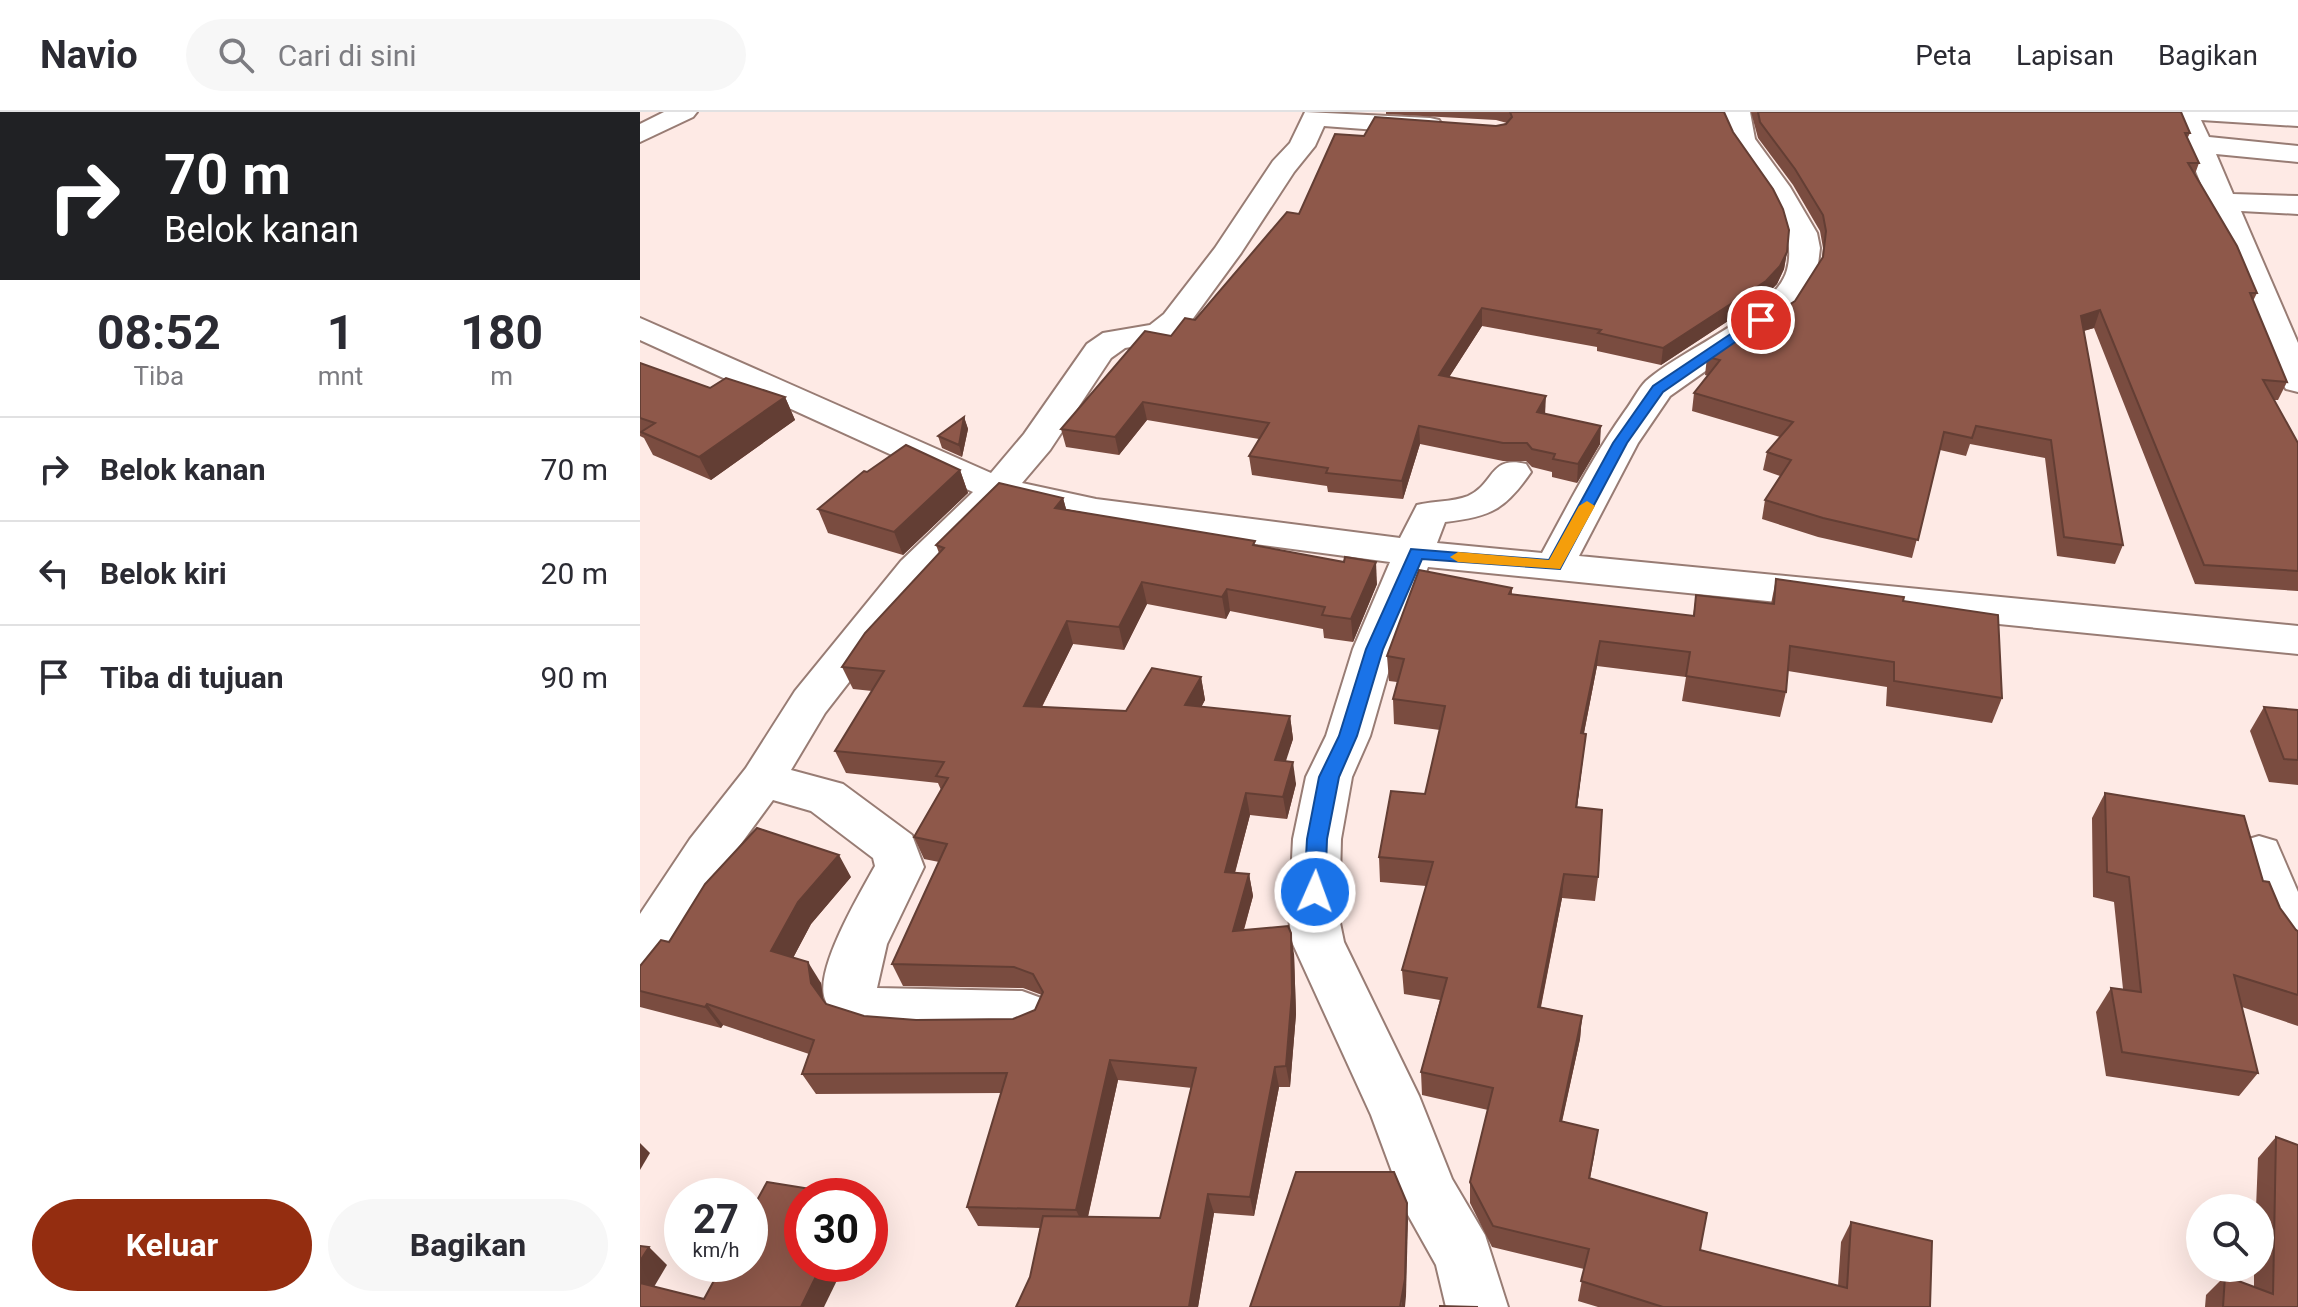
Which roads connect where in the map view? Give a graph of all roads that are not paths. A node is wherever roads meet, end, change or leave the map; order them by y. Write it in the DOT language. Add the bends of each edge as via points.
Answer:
graph roads {
  1 [pos="684,112"];
  2 [pos="1737,112"];
  3 [pos="2185,112"];
  4 [pos="2206,113"];
  5 [pos="1316,115"];
  6 [pos="2298,118"];
  7 [pos="1453,128"];
  8 [pos="640,134"];
  9 [pos="2198,144"];
  10 [pos="2298,154"];
  11 [pos="2224,202"];
  12 [pos="2298,205"];
  13 [pos="640,328"];
  14 [pos="2298,382"];
  15 [pos="1513,472"];
  16 [pos="997,489"];
  17 [pos="1416,553"];
  18 [pos="1554,566"];
  19 [pos="2298,640"];
  20 [pos="762,780"];
  21 [pos="2259,855"];
  22 [pos="2298,938"];
  23 [pos="640,957"];
  24 [pos="1022,1014"];
  25 [pos="1477,1307"];
  1 -- 8 [label="street"];
  2 -- 18 [label="street" via="1742,139 1802,233 1802,273 1778,310 1658,389 1620,443"];
  3 -- 9 [label="street"];
  4 -- 6 [label="street"];
  5 -- 7 [label="street"];
  5 -- 16 [label="street" via="1302,146 1175,321 1160,333 1105,345"];
  9 -- 10 [label="street"];
  9 -- 11 [label="street"];
  11 -- 12 [label="street"];
  11 -- 14 [label="street"];
  13 -- 16 [label="street"];
  15 -- 17 [label="street" via="1478,508 1430,513"];
  16 -- 17 [label="street" via="1096,511"];
  16 -- 20 [label="street" via="915,570 810,702"];
  17 -- 18 [label="street"];
  17 -- 25 [label="street" via="1374,649 1348,736 1329,777 1317,839 1314,918 1318,942 1399,1114 1429,1195 1464,1256"];
  18 -- 19 [label="street"];
  20 -- 23 [label="street"];
  20 -- 24 [label="street" via="826,797 895,848 900,867 865,932 851,979 850,995 858,1005 878,1012"];
  21 -- 22 [label="street" via="2283,917"];
}
